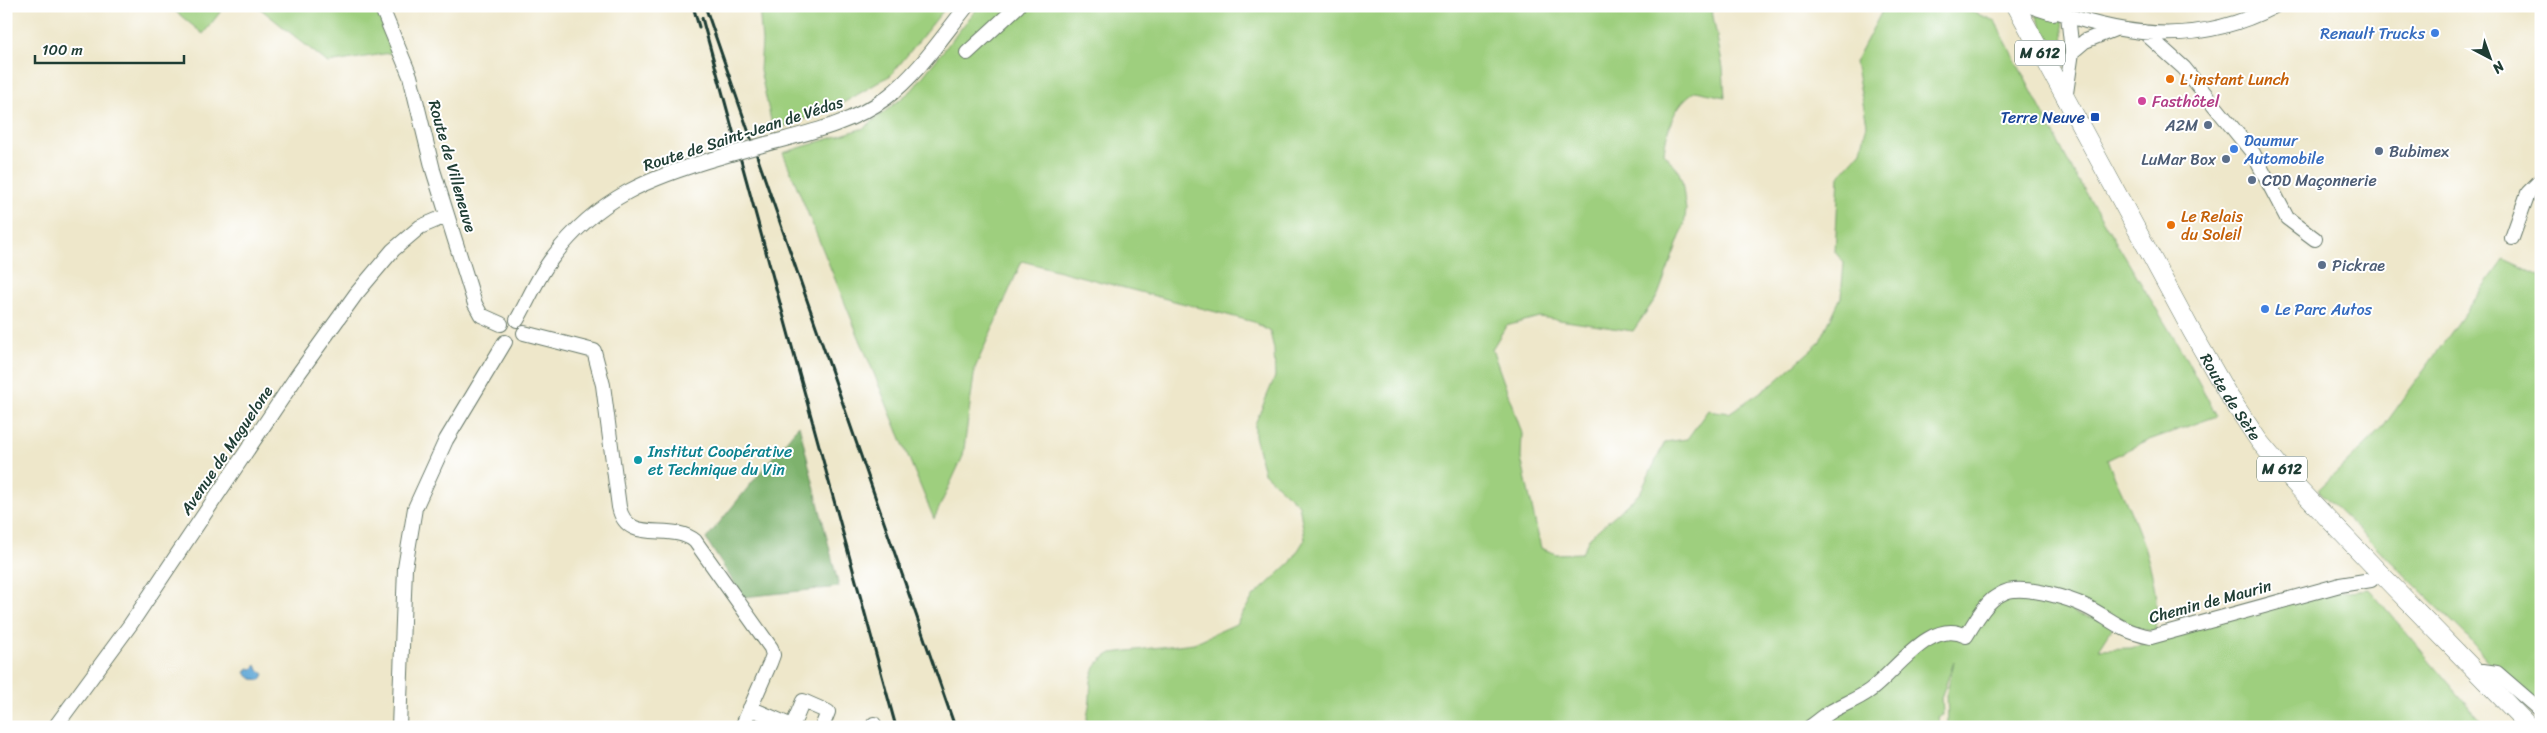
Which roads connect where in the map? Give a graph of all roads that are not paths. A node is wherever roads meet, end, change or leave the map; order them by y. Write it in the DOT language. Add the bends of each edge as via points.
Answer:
graph roads {
  1 [pos="381,6"];
  2 [pos="967,6"];
  3 [pos="1018,6"];
  4 [pos="2016,6"];
  5 [pos="2030,6"];
  6 [pos="2275,6"];
  7 [pos="2060,11"];
  8 [pos="2115,29"];
  9 [pos="2144,32"];
  10 [pos="2072,52"];
  11 [pos="967,53"];
  12 [pos="2065,100"];
  13 [pos="2541,180"];
  14 [pos="446,216"];
  15 [pos="2512,238"];
  16 [pos="2315,239"];
  17 [pos="517,320"];
  18 [pos="501,324"];
  19 [pos="524,333"];
  20 [pos="505,342"];
  21 [pos="2379,572"];
  22 [pos="2479,674"];
  23 [pos="750,708"];
  24 [pos="2541,711"];
  25 [pos="792,726"];
  26 [pos="55,727"];
  27 [pos="399,727"];
  28 [pos="742,727"];
  29 [pos="822,727"];
  30 [pos="1810,727"];
  31 [pos="2530,727"];
  1 -- 14 [label="street, Route de Villeneuve" via="410,76"];
  2 -- 17 [label="street, Route de Saint-Jean de Védas, bridge" via="908,78 881,102 829,126 646,181 598,211 553,257"];
  3 -- 11 [label="street"];
  4 -- 12 [label="main road, Route de Sète / M 612"];
  5 -- 7 [label="street" via="2052,13"];
  6 -- 9 [label="street" via="2210,30 2167,35"];
  7 -- 8 [label="street"];
  7 -- 10 [label="street"];
  8 -- 9 [label="street"];
  8 -- 10 [label="street" via="2085,41"];
  9 -- 16 [label="street" via="2184,68 2254,153 2287,218"];
  10 -- 12 [label="street"];
  12 -- 21 [label="main road, Route de Sète / M 612" via="2241,416 2293,482"];
  13 -- 15 [label="street" via="2528,193"];
  14 -- 18 [label="street, Route de Villeneuve" via="475,304 481,315"];
  14 -- 26 [label="street, Avenue de Maguelone" via="420,227 393,250 361,287 299,373 130,625"];
  17 -- 18 [label="street" via="510,318"];
  17 -- 19 [label="street" via="523,325"];
  18 -- 20 [label="street" via="500,336"];
  19 -- 20 [label="street" via="517,342"];
  19 -- 23 [label="street" via="594,351 603,385 619,507 624,520 640,531 681,532 695,541 771,648 770,663"];
  20 -- 27 [label="street" via="446,440 415,508 405,568"];
  21 -- 22 [label="main road, Route de Sète / M 612"];
  21 -- 30 [label="street, Chemin de Maurin" via="2371,580 2340,585 2151,637 2130,633 2071,601 2014,590 2001,594 1988,604 1966,636 1946,631 1915,647 1869,691"];
  22 -- 24 [label="street" via="2484,671 2497,673"];
  22 -- 31 [label="main road, Route de Sète / M 612"];
  23 -- 25 [label="street"];
  23 -- 28 [label="street"];
  25 -- 29 [label="street" via="803,701 828,712"];
}
